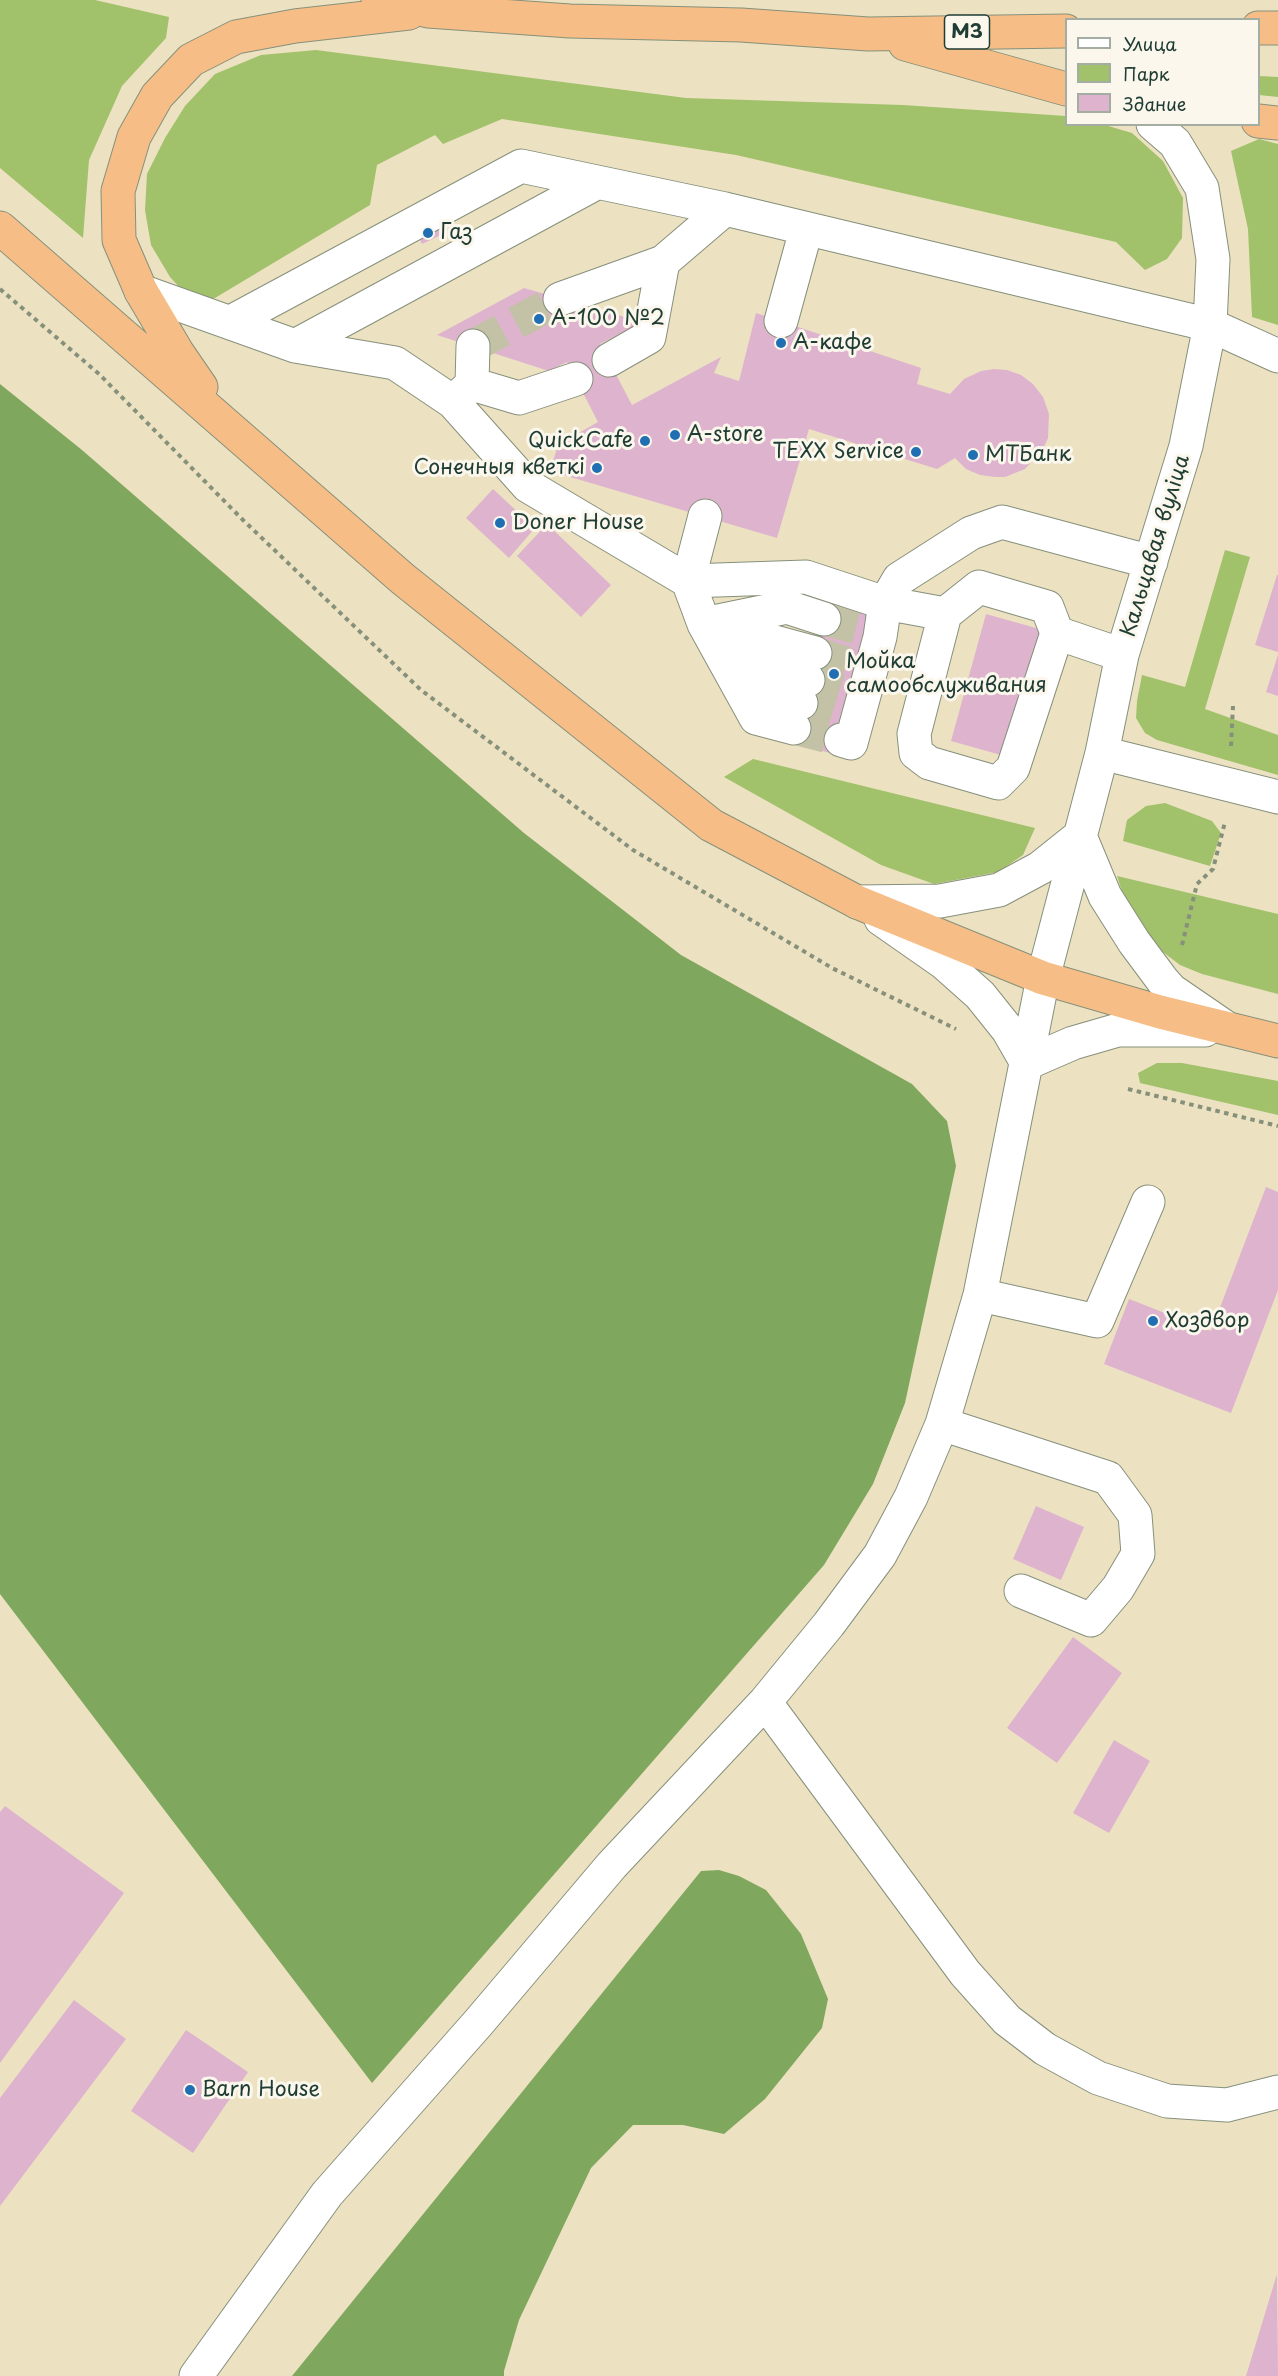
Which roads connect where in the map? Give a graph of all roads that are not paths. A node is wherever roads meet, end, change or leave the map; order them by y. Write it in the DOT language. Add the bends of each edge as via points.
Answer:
graph roads {
  1 [pos="378,0"];
  2 [pos="428,11"];
  3 [pos="1260,28"];
  4 [pos="1278,28"];
  5 [pos="1065,31"];
  6 [pos="868,34"];
  7 [pos="1065,90"];
  8 [pos="1260,121"];
  9 [pos="1278,123"];
  10 [pos="1155,126"];
  11 [pos="596,183"];
  12 [pos="725,209"];
  13 [pos="0,228"];
  14 [pos="806,230"];
  15 [pos="663,262"];
  16 [pos="141,291"];
  17 [pos="560,299"];
  18 [pos="781,321"];
  19 [pos="231,322"];
  20 [pos="1210,325"];
  21 [pos="296,346"];
  22 [pos="472,346"];
  23 [pos="1278,356"];
  24 [pos="609,360"];
  25 [pos="576,379"];
  26 [pos="463,393"];
  27 [pos="226,423"];
  28 [pos="705,516"];
  29 [pos="1151,562"];
  30 [pos="688,581"];
  31 [pos="945,614"];
  32 [pos="824,619"];
  33 [pos="704,624"];
  34 [pos="879,624"];
  35 [pos="1057,633"];
  36 [pos="1122,655"];
  37 [pos="856,701"];
  38 [pos="1102,753"];
  39 [pos="1278,797"];
  40 [pos="1080,836"];
  41 [pos="857,902"];
  42 [pos="1043,978"];
  43 [pos="1229,1030"];
  44 [pos="1278,1041"];
  45 [pos="1027,1063"];
  46 [pos="1148,1202"];
  47 [pos="980,1295"];
  48 [pos="942,1424"];
  49 [pos="1021,1591"];
  50 [pos="765,1702"];
  51 [pos="1278,2092"];
  52 [pos="196,2376"];
  1 -- 2 [label="highway, М3"];
  2 -- 6 [label="highway, М3"];
  2 -- 16 [label="highway" via="236,36 191,60 156,96 134,137 118,191 119,240"];
  3 -- 4 [label="highway"];
  5 -- 6 [label="highway, М3"];
  6 -- 7 [label="highway"];
  8 -- 9 [label="highway"];
  10 -- 20 [label="street, Кальцавая вуліца" via="1175,142 1202,188 1213,259"];
  11 -- 12 [label="street"];
  11 -- 19 [label="street" via="521,166"];
  11 -- 21 [label="street"];
  12 -- 14 [label="street"];
  12 -- 15 [label="street"];
  13 -- 27 [label="highway"];
  14 -- 18 [label="street"];
  14 -- 20 [label="street"];
  15 -- 17 [label="street"];
  15 -- 24 [label="street" via="648,337"];
  16 -- 19 [label="street"];
  16 -- 27 [label="highway"];
  19 -- 21 [label="street"];
  20 -- 23 [label="street"];
  20 -- 29 [label="street, Кальцавая вуліца" via="1186,446"];
  21 -- 26 [label="street" via="395,363"];
  22 -- 26 [label="street"];
  25 -- 26 [label="street" via="519,398"];
  26 -- 30 [label="street" via="528,486"];
  27 -- 41 [label="highway" via="403,579 711,825"];
  28 -- 30 [label="street"];
  29 -- 34 [label="street" via="1002,522 971,533 899,579"];
  29 -- 36 [label="street, Кальцавая вуліца"];
  30 -- 33 [label="street"];
  30 -- 34 [label="street" via="806,577"];
  31 -- 34 [label="street"];
  31 -- 35 [label="street" via="979,587 1047,607"];
  31 -- 35 [label="street" via="914,734 916,753 929,763 998,783 1013,768"];
  32 -- 33 [label="street" via="787,607"];
  33 -- 33 [label="street" via="805,691 765,693"];
  34 -- 37 [label="street"];
  35 -- 36 [label="street"];
  36 -- 38 [label="street, Кальцавая вуліца"];
  38 -- 39 [label="street"];
  38 -- 40 [label="street, Кальцавая вуліца"];
  40 -- 41 [label="street" via="1040,868 999,890 940,901"];
  40 -- 42 [label="street, Кальцавая вуліца"];
  40 -- 43 [label="street" via="1105,896 1163,981"];
  41 -- 42 [label="highway"];
  41 -- 45 [label="street" via="944,963 980,995 1008,1030"];
  42 -- 43 [label="highway"];
  42 -- 45 [label="street, Кальцавая вуліца"];
  43 -- 44 [label="highway"];
  43 -- 45 [label="street" via="1118,1030 1073,1043"];
  45 -- 47 [label="street, Кальцавая вуліца"];
  46 -- 47 [label="street" via="1097,1321"];
  47 -- 48 [label="street, Кальцавая вуліца"];
  48 -- 49 [label="street" via="1108,1478 1135,1515 1138,1554 1118,1588 1091,1620"];
  48 -- 50 [label="street, Кальцавая вуліца" via="880,1555"];
  50 -- 51 [label="street" via="965,1973 1007,2019 1045,2049 1098,2078 1167,2101 1227,2105"];
  50 -- 52 [label="street, Кальцавая вуліца" via="612,1865 327,2194"];
}
